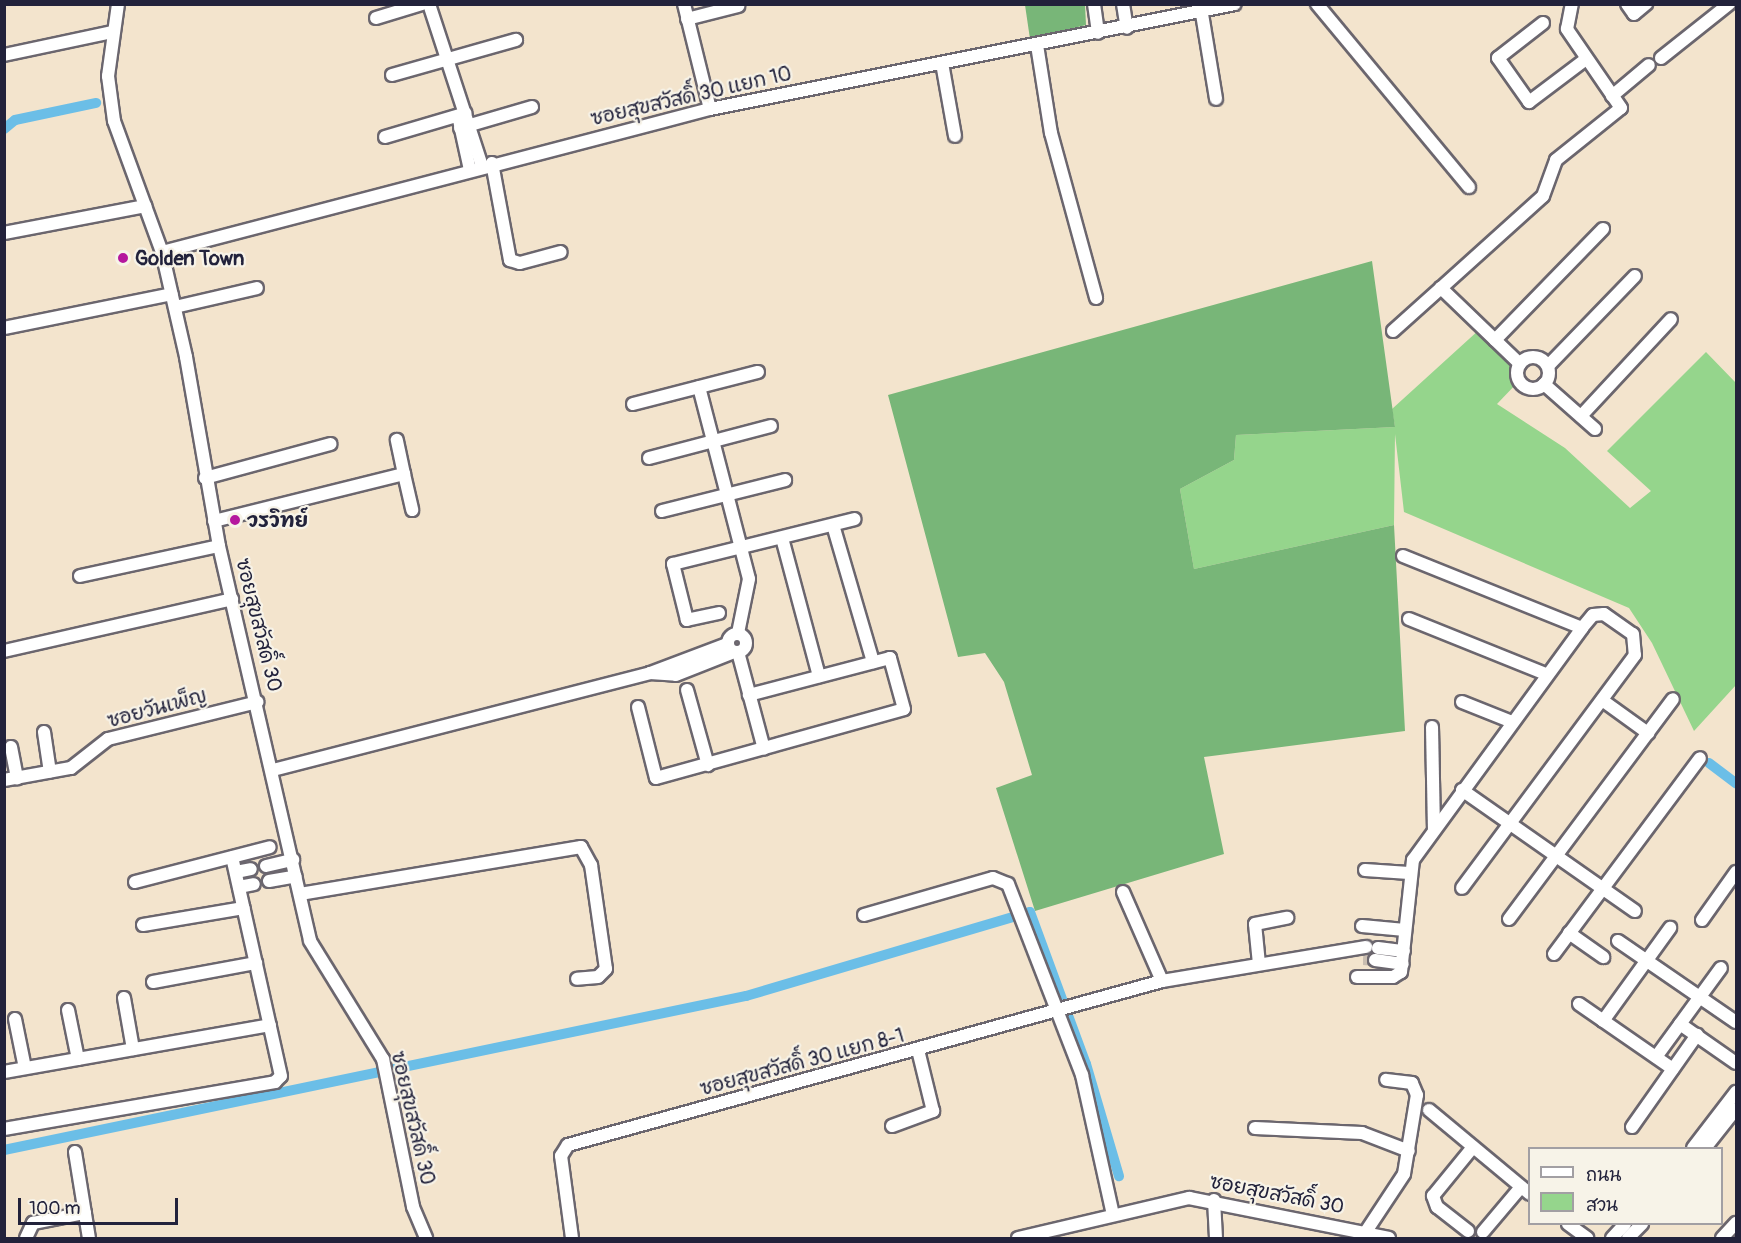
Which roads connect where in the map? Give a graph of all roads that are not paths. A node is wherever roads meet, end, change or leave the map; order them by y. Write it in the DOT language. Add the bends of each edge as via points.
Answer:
graph roads {
  1 [pos="118,4"];
  2 [pos="422,4"];
  3 [pos="429,4"];
  4 [pos="684,4"];
  5 [pos="1094,4"];
  6 [pos="1123,4"];
  7 [pos="1235,4"];
  8 [pos="1317,4"];
  9 [pos="1572,4"];
  10 [pos="1627,4"];
  11 [pos="1646,4"];
  12 [pos="1729,4"];
  13 [pos="738,6"];
  14 [pos="1193,11"];
  15 [pos="376,18"];
  16 [pos="687,19"];
  17 [pos="1543,23"];
  18 [pos="1127,28"];
  19 [pos="112,32"];
  20 [pos="1098,33"];
  21 [pos="516,40"];
  22 [pos="1037,45"];
  23 [pos="4,55"];
  24 [pos="1661,58"];
  25 [pos="1586,59"];
  26 [pos="447,60"];
  27 [pos="942,63"];
  28 [pos="1649,65"];
  29 [pos="392,75"];
  30 [pos="1612,96"];
  31 [pos="1216,99"];
  32 [pos="532,107"];
  33 [pos="710,110"];
  34 [pos="463,117"];
  35 [pos="955,136"];
  36 [pos="385,137"];
  37 [pos="481,166"];
  38 [pos="1469,188"];
  39 [pos="145,206"];
  40 [pos="1603,229"];
  41 [pos="4,233"];
  42 [pos="162,252"];
  43 [pos="561,252"];
  44 [pos="1635,276"];
  45 [pos="257,288"];
  46 [pos="1441,288"];
  47 [pos="172,294"];
  48 [pos="1096,298"];
  49 [pos="175,307"];
  50 [pos="1671,318"];
  51 [pos="4,328"];
  52 [pos="1393,331"];
  53 [pos="1495,340"];
  54 [pos="1520,364"];
  55 [pos="1548,366"];
  56 [pos="758,372"];
  57 [pos="1544,384"];
  58 [pos="699,387"];
  59 [pos="633,404"];
  60 [pos="1581,416"];
  61 [pos="771,426"];
  62 [pos="1595,429"];
  63 [pos="397,440"];
  64 [pos="713,442"];
  65 [pos="330,444"];
  66 [pos="649,458"];
  67 [pos="404,474"];
  68 [pos="205,478"];
  69 [pos="785,480"];
  70 [pos="727,495"];
  71 [pos="412,510"];
  72 [pos="662,511"];
  73 [pos="855,519"];
  74 [pos="214,521"];
  75 [pos="833,525"];
  76 [pos="782,538"];
  77 [pos="219,546"];
  78 [pos="740,547"];
  79 [pos="1403,556"];
  80 [pos="80,576"];
  81 [pos="232,599"];
  82 [pos="719,614"];
  83 [pos="1409,619"];
  84 [pos="1582,628"];
  85 [pos="733,649"];
  86 [pos="4,651"];
  87 [pos="873,662"];
  88 [pos="1546,674"];
  89 [pos="819,676"];
  90 [pos="687,690"];
  91 [pos="750,694"];
  92 [pos="1673,699"];
  93 [pos="1602,700"];
  94 [pos="258,702"];
  95 [pos="1462,702"];
  96 [pos="638,707"];
  97 [pos="1512,722"];
  98 [pos="1431,727"];
  99 [pos="44,732"];
  100 [pos="1648,733"];
  101 [pos="11,747"];
  102 [pos="764,748"];
  103 [pos="1700,758"];
  104 [pos="708,765"];
  105 [pos="273,770"];
  106 [pos="50,772"];
  107 [pos="10,779"];
  108 [pos="1462,790"];
  109 [pos="1509,825"];
  110 [pos="1434,829"];
  111 [pos="270,847"];
  112 [pos="232,857"];
  113 [pos="1555,858"];
  114 [pos="292,860"];
  115 [pos="266,866"];
  116 [pos="251,869"];
  117 [pos="1365,870"];
  118 [pos="236,872"];
  119 [pos="1737,872"];
  120 [pos="1409,873"];
  121 [pos="296,876"];
  122 [pos="269,881"];
  123 [pos="135,882"];
  124 [pos="254,884"];
  125 [pos="239,887"];
  126 [pos="1462,888"];
  127 [pos="1603,890"];
  128 [pos="1123,892"];
  129 [pos="300,894"];
  130 [pos="244,908"];
  131 [pos="1635,910"];
  132 [pos="864,915"];
  133 [pos="1287,918"];
  134 [pos="1509,919"];
  135 [pos="1702,920"];
  136 [pos="143,925"];
  137 [pos="1362,926"];
  138 [pos="1670,928"];
  139 [pos="1405,930"];
  140 [pos="1569,933"];
  141 [pos="1618,941"];
  142 [pos="1554,954"];
  143 [pos="1603,957"];
  144 [pos="1404,958"];
  145 [pos="1646,961"];
  146 [pos="256,963"];
  147 [pos="1259,964"];
  148 [pos="1721,968"];
  149 [pos="1357,977"];
  150 [pos="577,979"];
  151 [pos="1162,981"];
  152 [pos="153,982"];
  153 [pos="124,998"];
  154 [pos="1699,998"];
  155 [pos="1579,1004"];
  156 [pos="68,1010"];
  157 [pos="1065,1010"];
  158 [pos="15,1019"];
  159 [pos="1603,1021"];
  160 [pos="1737,1023"];
  161 [pos="1680,1024"];
  162 [pos="270,1025"];
  163 [pos="1697,1035"];
  164 [pos="133,1049"];
  165 [pos="918,1050"];
  166 [pos="1656,1057"];
  167 [pos="78,1059"];
  168 [pos="1737,1063"];
  169 [pos="25,1068"];
  170 [pos="1673,1069"];
  171 [pos="4,1072"];
  172 [pos="1386,1080"];
  173 [pos="1737,1092"];
  174 [pos="1737,1109"];
  175 [pos="1429,1110"];
  176 [pos="892,1126"];
  177 [pos="1632,1127"];
  178 [pos="1256,1128"];
  179 [pos="4,1129"];
  180 [pos="1473,1147"];
  181 [pos="1695,1147"];
  182 [pos="1707,1147"];
  183 [pos="1409,1151"];
  184 [pos="75,1152"];
  185 [pos="1525,1191"];
  186 [pos="1214,1200"];
  187 [pos="85,1213"];
  188 [pos="1113,1215"];
  189 [pos="1737,1223"];
  190 [pos="1569,1225"];
  191 [pos="1624,1225"];
  192 [pos="1641,1225"];
  193 [pos="1367,1230"];
  194 [pos="1466,1235"];
  195 [pos="1485,1235"];
  196 [pos="421,1237"];
  197 [pos="26,1239"];
  198 [pos="89,1239"];
  199 [pos="572,1239"];
  200 [pos="1018,1239"];
  201 [pos="1216,1239"];
  202 [pos="1389,1239"];
  203 [pos="1587,1239"];
  204 [pos="1612,1239"];
  205 [pos="1628,1239"];
  206 [pos="1722,1239"];
  1 -- 19 [label="street, ซอยสุขสวัสดิ์ 30"];
  2 -- 15 [label="street"];
  3 -- 26 [label="street"];
  4 -- 16 [label="street"];
  5 -- 20 [label="street"];
  6 -- 18 [label="street"];
  7 -- 14 [label="street, ซอยสุขสวัสดิ์ 30 แยก 10"];
  8 -- 38 [label="street"];
  9 -- 25 [label="street" via="1567,29"];
  10 -- 11 [label="street" via="1634,14"];
  12 -- 24 [label="street"];
  13 -- 16 [label="street"];
  14 -- 18 [label="street, ซอยสุขสวัสดิ์ 30 แยก 10"];
  14 -- 31 [label="street"];
  16 -- 33 [label="street"];
  17 -- 25 [label="street" via="1498,58 1529,102"];
  18 -- 20 [label="street, ซอยสุขสวัสดิ์ 30 แยก 10"];
  19 -- 23 [label="street"];
  19 -- 39 [label="street, ซอยสุขสวัสดิ์ 30" via="108,76 114,121"];
  20 -- 22 [label="street, ซอยสุขสวัสดิ์ 30 แยก 10"];
  21 -- 26 [label="street"];
  22 -- 27 [label="street, ซอยสุขสวัสดิ์ 30 แยก 10"];
  22 -- 48 [label="street" via="1051,133"];
  25 -- 30 [label="street"];
  26 -- 29 [label="street"];
  26 -- 34 [label="street"];
  27 -- 33 [label="street, ซอยสุขสวัสดิ์ 30 แยก 10"];
  27 -- 35 [label="street"];
  28 -- 30 [label="street"];
  30 -- 46 [label="street" via="1621,108 1556,160 1543,196"];
  32 -- 34 [label="street"];
  33 -- 37 [label="street, ซอยสุขสวัสดิ์ 30 แยก 10"];
  34 -- 36 [label="street"];
  34 -- 37 [label="street"];
  37 -- 42 [label="street, ซอยสุขสวัสดิ์ 30 แยก 10"];
  37 -- 43 [label="street" via="510,260 520,263"];
  39 -- 41 [label="street"];
  39 -- 42 [label="street, ซอยสุขสวัสดิ์ 30"];
  40 -- 53 [label="street"];
  42 -- 47 [label="street, ซอยสุขสวัสดิ์ 30"];
  44 -- 55 [label="street"];
  45 -- 49 [label="street"];
  46 -- 52 [label="street"];
  46 -- 53 [label="street"];
  47 -- 49 [label="street, ซอยสุขสวัสดิ์ 30"];
  47 -- 51 [label="street"];
  49 -- 68 [label="street, ซอยสุขสวัสดิ์ 30"];
  50 -- 60 [label="street"];
  53 -- 54 [label="street"];
  54 -- 55 [label="street" via="1532,357"];
  54 -- 57 [label="street" via="1521,383 1530,388"];
  55 -- 57 [label="street"];
  56 -- 58 [label="street"];
  57 -- 60 [label="street"];
  58 -- 59 [label="street"];
  58 -- 64 [label="street"];
  60 -- 62 [label="street"];
  61 -- 64 [label="street"];
  63 -- 67 [label="street"];
  64 -- 66 [label="street"];
  64 -- 70 [label="street"];
  65 -- 68 [label="street"];
  67 -- 71 [label="street"];
  67 -- 74 [label="street"];
  68 -- 74 [label="street, ซอยสุขสวัสดิ์ 30"];
  69 -- 70 [label="street"];
  70 -- 72 [label="street"];
  70 -- 78 [label="street"];
  73 -- 75 [label="street"];
  74 -- 77 [label="street, ซอยสุขสวัสดิ์ 30"];
  75 -- 76 [label="street"];
  75 -- 87 [label="street"];
  76 -- 78 [label="street"];
  76 -- 89 [label="street"];
  77 -- 80 [label="street"];
  77 -- 81 [label="street, ซอยสุขสวัสดิ์ 30"];
  78 -- 82 [label="street" via="673,564 687,620"];
  78 -- 85 [label="street" via="749,589 738,633 746,640"];
  79 -- 84 [label="street"];
  81 -- 86 [label="street"];
  81 -- 94 [label="street, ซอยสุขสวัสดิ์ 30"];
  83 -- 88 [label="street"];
  84 -- 88 [label="street"];
  84 -- 93 [label="street" via="1593,615 1604,614 1636,640 1635,655"];
  85 -- 91 [label="street"];
  85 -- 105 [label="street" via="676,675 650,673"];
  87 -- 89 [label="street"];
  87 -- 102 [label="street" via="890,658 904,708"];
  88 -- 97 [label="street"];
  89 -- 91 [label="street"];
  90 -- 104 [label="street"];
  91 -- 102 [label="street"];
  92 -- 100 [label="street"];
  93 -- 100 [label="street"];
  93 -- 109 [label="street"];
  94 -- 105 [label="street, ซอยสุขสวัสดิ์ 30"];
  94 -- 106 [label="street, ซอยวันเพ็ญ" via="108,739 84,763"];
  95 -- 97 [label="street"];
  96 -- 104 [label="street" via="656,778"];
  97 -- 108 [label="street"];
  98 -- 110 [label="street"];
  99 -- 106 [label="street"];
  100 -- 113 [label="street"];
  101 -- 107 [label="street"];
  102 -- 104 [label="street"];
  103 -- 127 [label="street"];
  105 -- 114 [label="street, ซอยสุขสวัสดิ์ 30"];
  106 -- 107 [label="street, ซอยวันเพ็ญ"];
  108 -- 109 [label="street"];
  108 -- 110 [label="street"];
  109 -- 113 [label="street"];
  109 -- 126 [label="street"];
  110 -- 120 [label="street"];
  111 -- 112 [label="street"];
  112 -- 118 [label="street"];
  112 -- 123 [label="street"];
  113 -- 127 [label="street"];
  113 -- 134 [label="street"];
  114 -- 115 [label="street"];
  114 -- 121 [label="street, ซอยสุขสวัสดิ์ 30"];
  116 -- 118 [label="street"];
  117 -- 120 [label="street"];
  118 -- 125 [label="street"];
  119 -- 135 [label="street"];
  120 -- 139 [label="street"];
  121 -- 122 [label="street"];
  121 -- 129 [label="street, ซอยสุขสวัสดิ์ 30"];
  124 -- 125 [label="street"];
  125 -- 130 [label="street"];
  127 -- 131 [label="street"];
  127 -- 140 [label="street"];
  128 -- 151 [label="street"];
  129 -- 150 [label="street" via="581,847 591,865 606,969 598,977"];
  129 -- 196 [label="street, ซอยสุขสวัสดิ์ 30" via="315,951 383,1059"];
  130 -- 136 [label="street"];
  130 -- 146 [label="street"];
  132 -- 157 [label="street" via="1000,877"];
  133 -- 147 [label="street" via="1255,924"];
  137 -- 139 [label="street"];
  138 -- 145 [label="street"];
  139 -- 144 [label="street"];
  140 -- 142 [label="street"];
  140 -- 143 [label="street"];
  141 -- 145 [label="street"];
  144 -- 147 [label="street, ซอยสุขสวัสดิ์ 30 แยก 8-1" via="1368,954"];
  144 -- 149 [label="street" via="1393,977"];
  145 -- 154 [label="street"];
  145 -- 159 [label="street"];
  146 -- 152 [label="street"];
  146 -- 162 [label="street"];
  147 -- 151 [label="street, ซอยสุขสวัสดิ์ 30 แยก 8-1"];
  148 -- 154 [label="street"];
  151 -- 157 [label="street, ซอยสุขสวัสดิ์ 30 แยก 8-1"];
  153 -- 164 [label="street"];
  154 -- 160 [label="street"];
  154 -- 161 [label="street"];
  155 -- 159 [label="street"];
  156 -- 167 [label="street"];
  157 -- 165 [label="street, ซอยสุขสวัสดิ์ 30 แยก 8-1"];
  157 -- 188 [label="street"];
  158 -- 169 [label="street"];
  159 -- 166 [label="street"];
  161 -- 163 [label="street"];
  161 -- 166 [label="street"];
  162 -- 164 [label="street"];
  162 -- 179 [label="street" via="281,1076 274,1082"];
  163 -- 168 [label="street"];
  163 -- 170 [label="street"];
  164 -- 167 [label="street"];
  165 -- 176 [label="street" via="933,1111"];
  165 -- 199 [label="street, ซอยสุขสวัสดิ์ 30 แยก 8-1" via="568,1145 561,1156"];
  166 -- 170 [label="street"];
  167 -- 169 [label="street"];
  169 -- 171 [label="street"];
  170 -- 177 [label="street"];
  172 -- 183 [label="street" via="1412,1083 1417,1088"];
  173 -- 181 [label="street"];
  174 -- 182 [label="street"];
  175 -- 180 [label="street"];
  178 -- 183 [label="street" via="1362,1133"];
  180 -- 185 [label="street"];
  180 -- 194 [label="street" via="1433,1197"];
  183 -- 193 [label="street" via="1398,1187"];
  184 -- 187 [label="street"];
  185 -- 195 [label="street"];
  186 -- 188 [label="street, ซอยสุขสวัสดิ์ 30" via="1190,1198"];
  186 -- 193 [label="street, ซอยสุขสวัสดิ์ 30"];
  186 -- 201 [label="street"];
  187 -- 197 [label="street" via="33,1223"];
  187 -- 198 [label="street"];
  188 -- 200 [label="street, ซอยสุขสวัสดิ์ 30"];
  189 -- 206 [label="street"];
  190 -- 203 [label="street"];
  191 -- 204 [label="street"];
  192 -- 205 [label="street"];
  193 -- 202 [label="street, ซอยสุขสวัสดิ์ 30"];
  194 -- 195 [label="street"];
}
